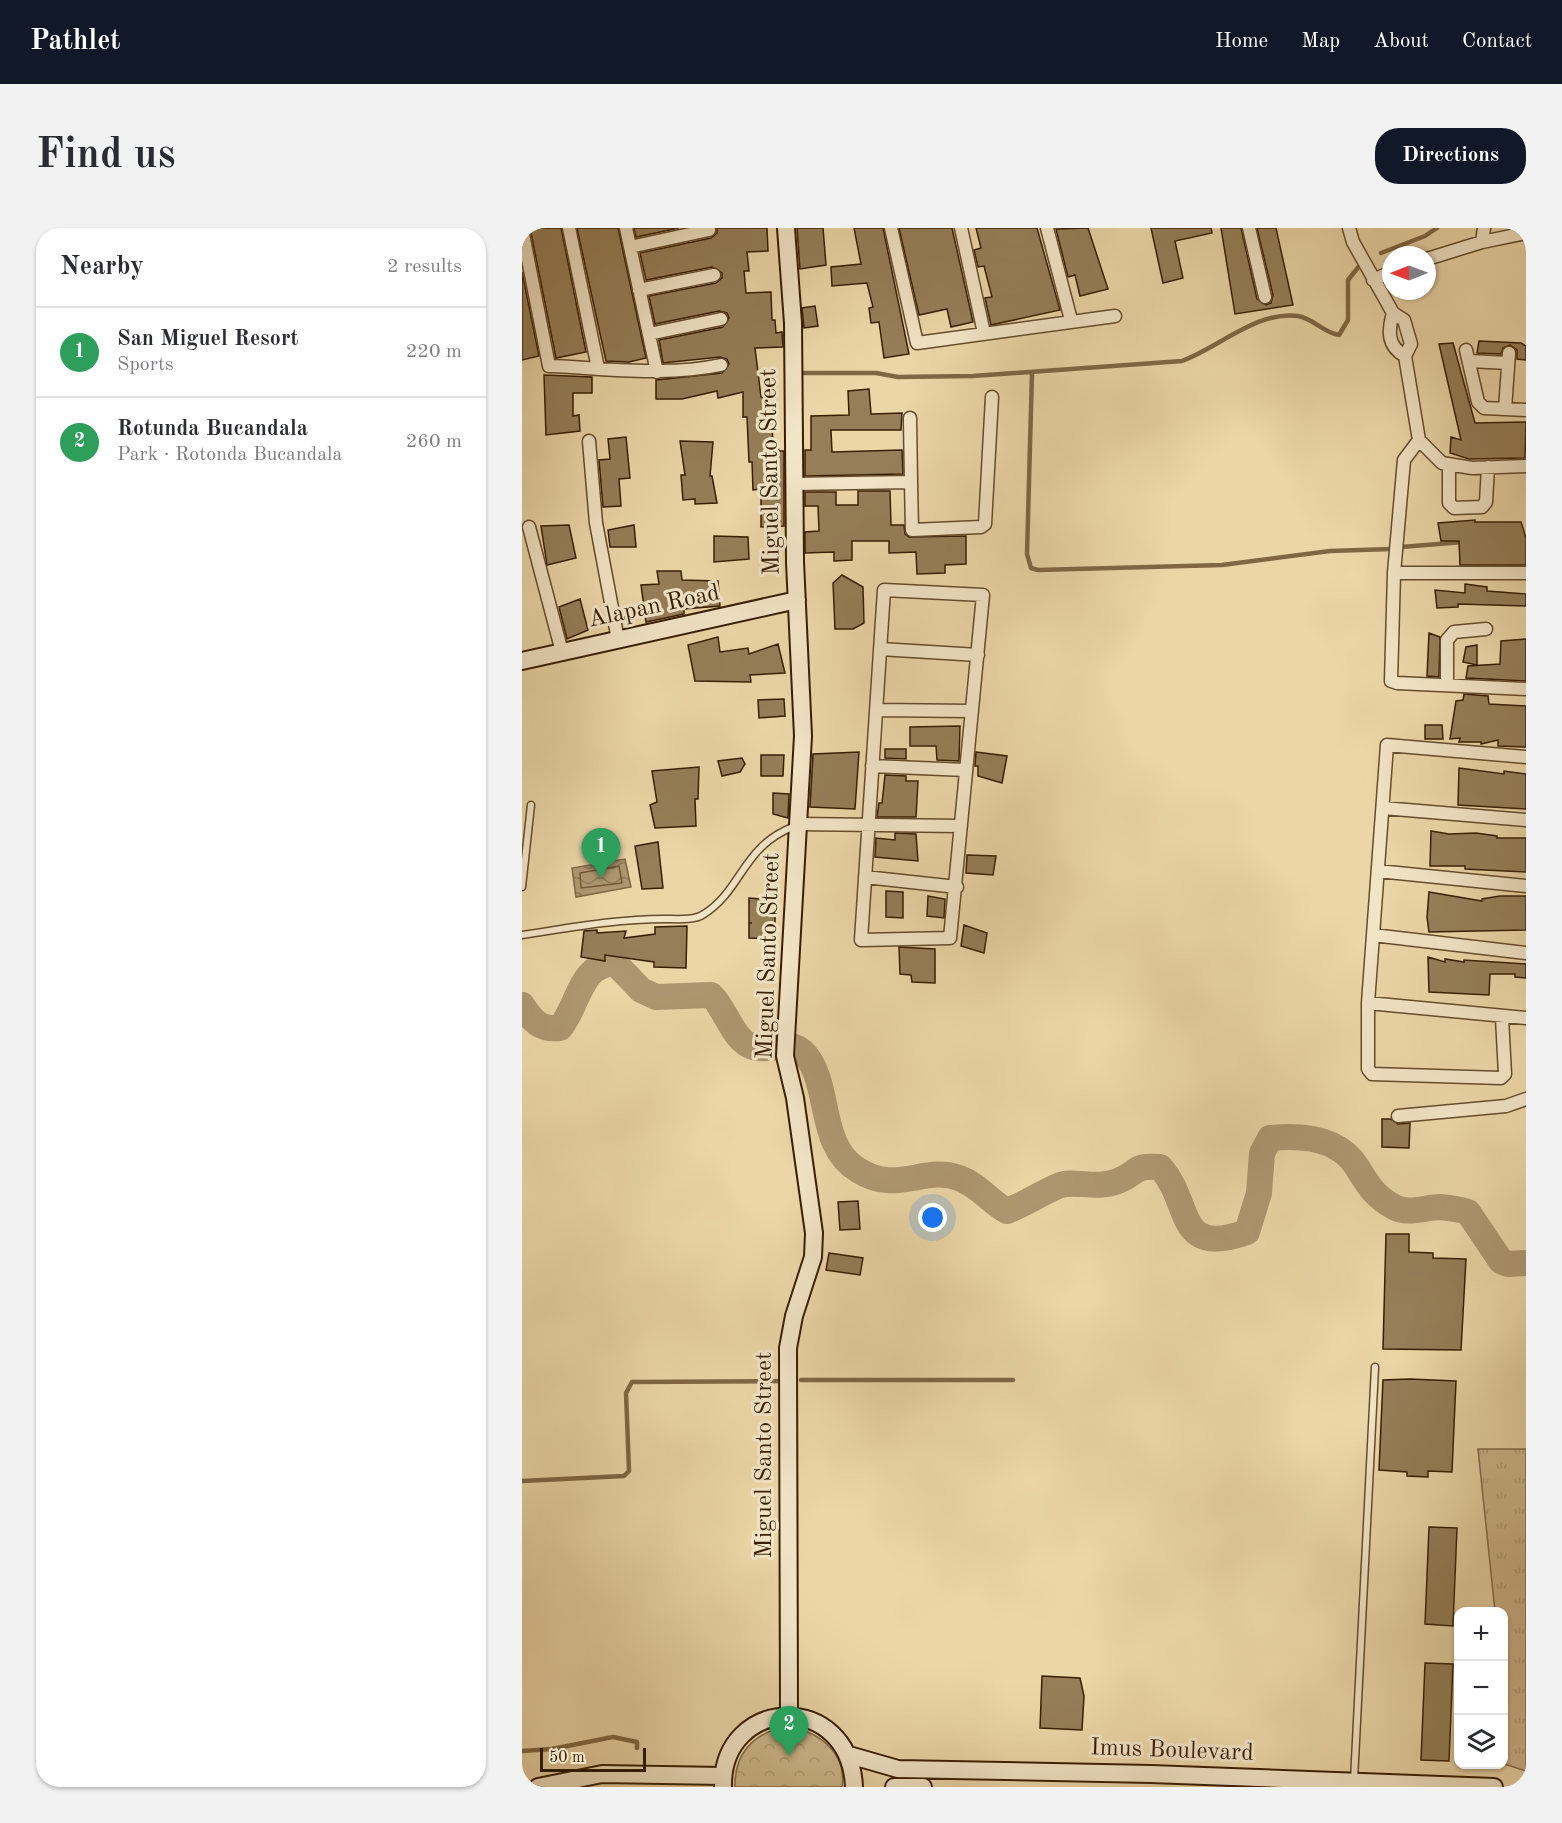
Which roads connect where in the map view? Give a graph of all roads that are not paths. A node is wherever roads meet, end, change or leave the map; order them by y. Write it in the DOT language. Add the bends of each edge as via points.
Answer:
graph roads {
  1 [pos="569,228"];
  2 [pos="626,228"];
  3 [pos="786,228"];
  4 [pos="891,228"];
  5 [pos="961,228"];
  6 [pos="1047,228"];
  7 [pos="1249,228"];
  8 [pos="1348,228"];
  9 [pos="1484,228"];
  10 [pos="522,229"];
  11 [pos="709,230"];
  12 [pos="1526,233"];
  13 [pos="1482,242"];
  14 [pos="630,247"];
  15 [pos="1436,256"];
  16 [pos="714,275"];
  17 [pos="1382,276"];
  18 [pos="1373,280"];
  19 [pos="639,290"];
  20 [pos="1265,297"];
  21 [pos="1393,314"];
  22 [pos="1115,316"];
  23 [pos="721,319"];
  24 [pos="1071,320"];
  25 [pos="984,333"];
  26 [pos="649,334"];
  27 [pos="1405,356"];
  28 [pos="721,365"];
  29 [pos="598,368"];
  30 [pos="657,372"];
  31 [pos="992,397"];
  32 [pos="1505,409"];
  33 [pos="1526,410"];
  34 [pos="910,418"];
  35 [pos="1419,440"];
  36 [pos="589,441"];
  37 [pos="1449,464"];
  38 [pos="1526,466"];
  39 [pos="1488,467"];
  40 [pos="910,482"];
  41 [pos="794,483"];
  42 [pos="529,528"];
  43 [pos="1394,573"];
  44 [pos="1526,573"];
  45 [pos="797,600"];
  46 [pos="1486,629"];
  47 [pos="618,640"];
  48 [pos="880,649"];
  49 [pos="562,652"];
  50 [pos="978,655"];
  51 [pos="522,661"];
  52 [pos="1447,684"];
  53 [pos="1526,689"];
  54 [pos="876,710"];
  55 [pos="972,711"];
  56 [pos="1526,757"];
  57 [pos="872,766"];
  58 [pos="966,770"];
  59 [pos="531,805"];
  60 [pos="1383,808"];
  61 [pos="1526,820"];
  62 [pos="798,824"];
  63 [pos="869,825"];
  64 [pos="961,826"];
  65 [pos="1378,871"];
  66 [pos="865,877"];
  67 [pos="1526,886"];
  68 [pos="522,887"];
  69 [pos="957,887"];
  70 [pos="522,935"];
  71 [pos="1373,935"];
  72 [pos="1526,953"];
  73 [pos="1368,1003"];
  74 [pos="1502,1018"];
  75 [pos="1526,1018"];
  76 [pos="1526,1099"];
  77 [pos="1398,1116"];
  78 [pos="1375,1367"];
  79 [pos="789,1716"];
  80 [pos="849,1755"];
  81 [pos="723,1782"];
  82 [pos="1194,1782"];
  83 [pos="1265,1783"];
  84 [pos="1354,1784"];
  85 [pos="1441,1786"];
  86 [pos="538,1787"];
  87 [pos="854,1787"];
  88 [pos="894,1787"];
  89 [pos="923,1787"];
  90 [pos="1494,1787"];
  1 -- 29 [label="street"];
  2 -- 14 [label="street"];
  3 -- 41 [label="main road, Miguel Santo Street" via="793,322"];
  4 -- 25 [label="street" via="917,343"];
  5 -- 25 [label="street"];
  6 -- 24 [label="street"];
  7 -- 20 [label="street"];
  8 -- 18 [label="street"];
  9 -- 13 [label="street"];
  10 -- 29 [label="street" via="549,366"];
  11 -- 14 [label="street"];
  12 -- 13 [label="street"];
  13 -- 15 [label="street"];
  14 -- 19 [label="street"];
  16 -- 19 [label="street"];
  17 -- 18 [label="street"];
  18 -- 21 [label="street"];
  19 -- 26 [label="street"];
  21 -- 27 [label="street" via="1388,329 1390,339"];
  21 -- 27 [label="street" via="1404,320 1411,344"];
  22 -- 24 [label="street"];
  23 -- 26 [label="street"];
  24 -- 25 [label="street"];
  26 -- 30 [label="street"];
  27 -- 35 [label="street"];
  28 -- 30 [label="street" via="689,372"];
  29 -- 30 [label="street"];
  31 -- 40 [label="street" via="985,524 912,530"];
  32 -- 32 [label="street" via="1484,408 1478,402 1468,356 1509,358"];
  32 -- 33 [label="street"];
  34 -- 40 [label="street"];
  35 -- 37 [label="street" via="1442,463"];
  35 -- 43 [label="street" via="1404,460"];
  36 -- 47 [label="street" via="596,523"];
  37 -- 39 [label="street"];
  37 -- 39 [label="street" via="1449,503 1454,508 1482,507 1486,502"];
  38 -- 39 [label="street"];
  40 -- 41 [label="street"];
  41 -- 45 [label="main road, Miguel Santo Street"];
  42 -- 49 [label="street"];
  43 -- 44 [label="street"];
  43 -- 52 [label="street" via="1391,681"];
  45 -- 47 [label="main road, Alapan Road"];
  45 -- 62 [label="main road, Miguel Santo Street" via="803,736"];
  46 -- 52 [label="street" via="1454,632 1446,640"];
  47 -- 49 [label="main road, Alapan Road"];
  48 -- 50 [label="street"];
  48 -- 50 [label="street" via="884,590 982,595"];
  48 -- 54 [label="street"];
  49 -- 51 [label="main road, Alapan Road"];
  50 -- 55 [label="street"];
  52 -- 53 [label="street"];
  54 -- 55 [label="street"];
  54 -- 57 [label="street"];
  55 -- 58 [label="street"];
  56 -- 60 [label="street" via="1390,744"];
  57 -- 58 [label="street"];
  57 -- 63 [label="street"];
  58 -- 64 [label="street"];
  59 -- 68 [label="lane"];
  60 -- 61 [label="street"];
  60 -- 65 [label="street"];
  62 -- 63 [label="street"];
  62 -- 70 [label="lane" via="763,844 703,915 631,919"];
  62 -- 79 [label="main road, Miguel Santo Street" via="785,1056 814,1233 813,1257 788,1348"];
  63 -- 64 [label="street"];
  63 -- 66 [label="street"];
  64 -- 69 [label="street"];
  65 -- 67 [label="street"];
  65 -- 71 [label="street"];
  66 -- 69 [label="street"];
  66 -- 69 [label="street" via="861,940 950,938"];
  71 -- 72 [label="street"];
  71 -- 73 [label="street"];
  73 -- 74 [label="street"];
  73 -- 74 [label="street" via="1368,1069 1372,1074 1501,1078"];
  74 -- 75 [label="street"];
  76 -- 77 [label="street" via="1506,1106"];
  78 -- 84 [label="lane"];
  79 -- 80 [label="main road" via="808,1719 833,1733"];
  79 -- 81 [label="main road" via="764,1721 740,1737 731,1749"];
  80 -- 82 [label="main road, Imus Boulevard" via="898,1769"];
  80 -- 87 [label="main road"];
  81 -- 86 [label="main road" via="603,1777"];
  82 -- 83 [label="main road, Imus Boulevard"];
  83 -- 84 [label="main road, Imus Boulevard"];
  84 -- 85 [label="main road, Imus Boulevard"];
  85 -- 90 [label="main road, Imus Boulevard"];
  88 -- 89 [label="main road"];
}
